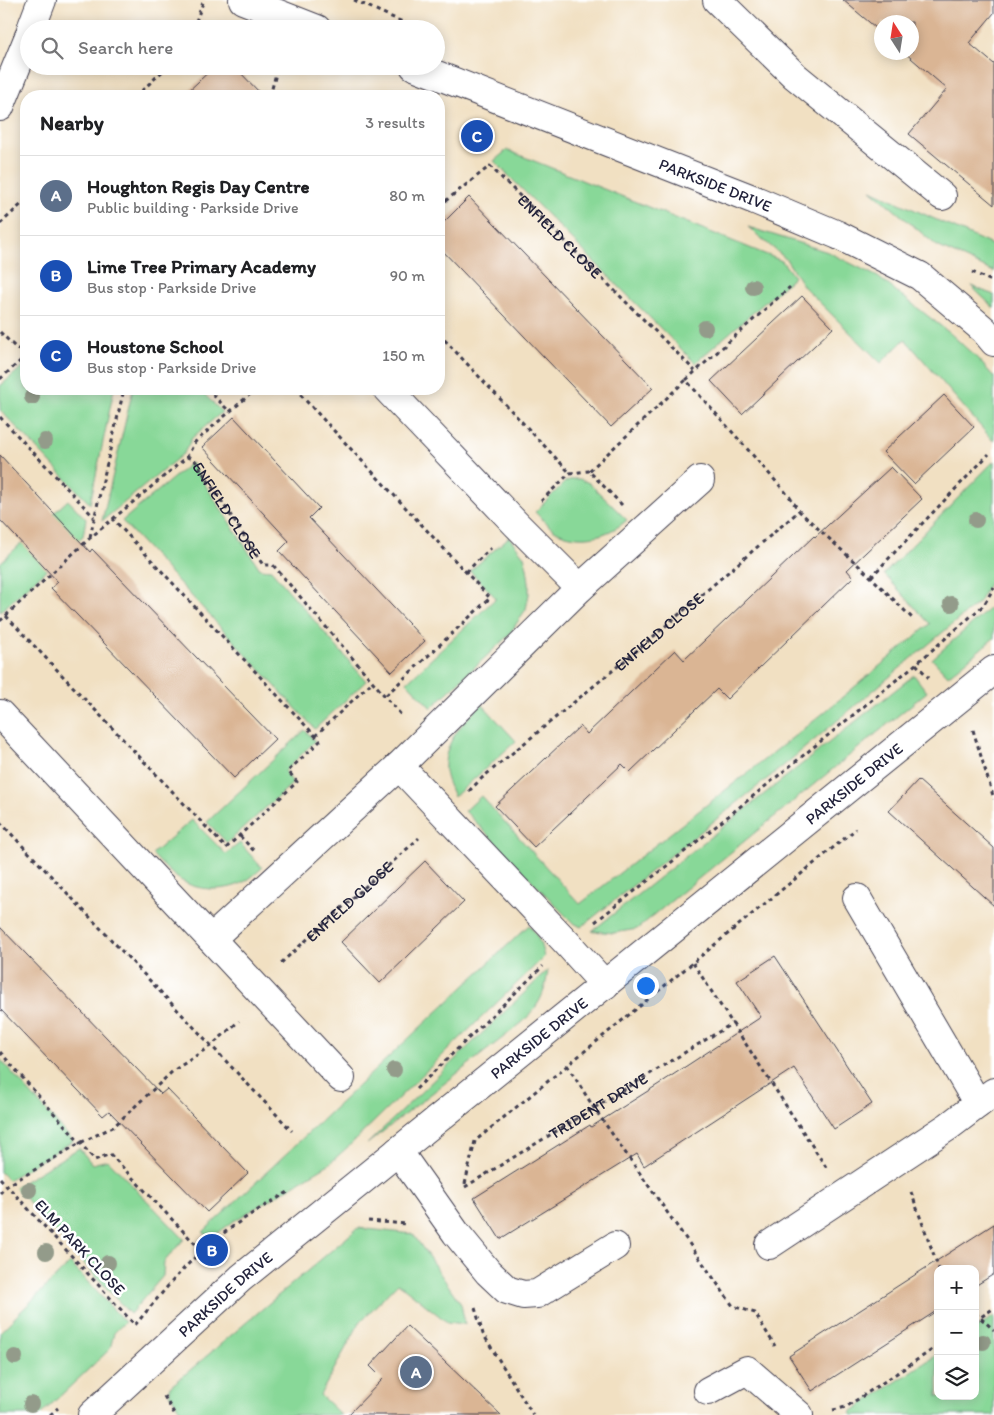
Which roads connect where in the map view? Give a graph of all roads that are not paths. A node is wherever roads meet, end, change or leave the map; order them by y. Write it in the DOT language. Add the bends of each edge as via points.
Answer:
graph roads {
  1 [pos="42,0"];
  2 [pos="717,0"];
  3 [pos="252,2"];
  4 [pos="34,20"];
  5 [pos="295,20"];
  6 [pos="20,58"];
  7 [pos="437,75"];
  8 [pos="0,107"];
  9 [pos="942,196"];
  10 [pos="994,342"];
  11 [pos="393,395"];
  12 [pos="700,480"];
  13 [pos="580,588"];
  14 [pos="994,670"];
  15 [pos="0,714"];
  16 [pos="399,766"];
  17 [pos="857,898"];
  18 [pos="211,939"];
  19 [pos="605,985"];
  20 [pos="341,1078"];
  21 [pos="986,1098"];
  22 [pos="398,1151"];
  23 [pos="769,1245"];
  24 [pos="616,1246"];
  25 [pos="708,1391"];
  26 [pos="92,1415"];
  27 [pos="799,1415"];
  1 -- 4 [label="street"];
  2 -- 9 [label="street" via="795,76"];
  3 -- 5 [label="street"];
  6 -- 8 [label="street"];
  7 -- 10 [label="street, PARKSIDE DRIVE" via="838,235 920,276"];
  11 -- 13 [label="street"];
  12 -- 13 [label="street"];
  13 -- 16 [label="street"];
  14 -- 19 [label="street, PARKSIDE DRIVE"];
  15 -- 18 [label="street"];
  16 -- 18 [label="street"];
  16 -- 19 [label="street"];
  17 -- 21 [label="street"];
  18 -- 20 [label="street"];
  19 -- 22 [label="street, PARKSIDE DRIVE"];
  21 -- 23 [label="street"];
  22 -- 24 [label="street" via="448,1223 506,1290 523,1295 537,1294"];
  22 -- 26 [label="street, PARKSIDE DRIVE" via="241,1278"];
  25 -- 27 [label="street" via="746,1370"];
}
